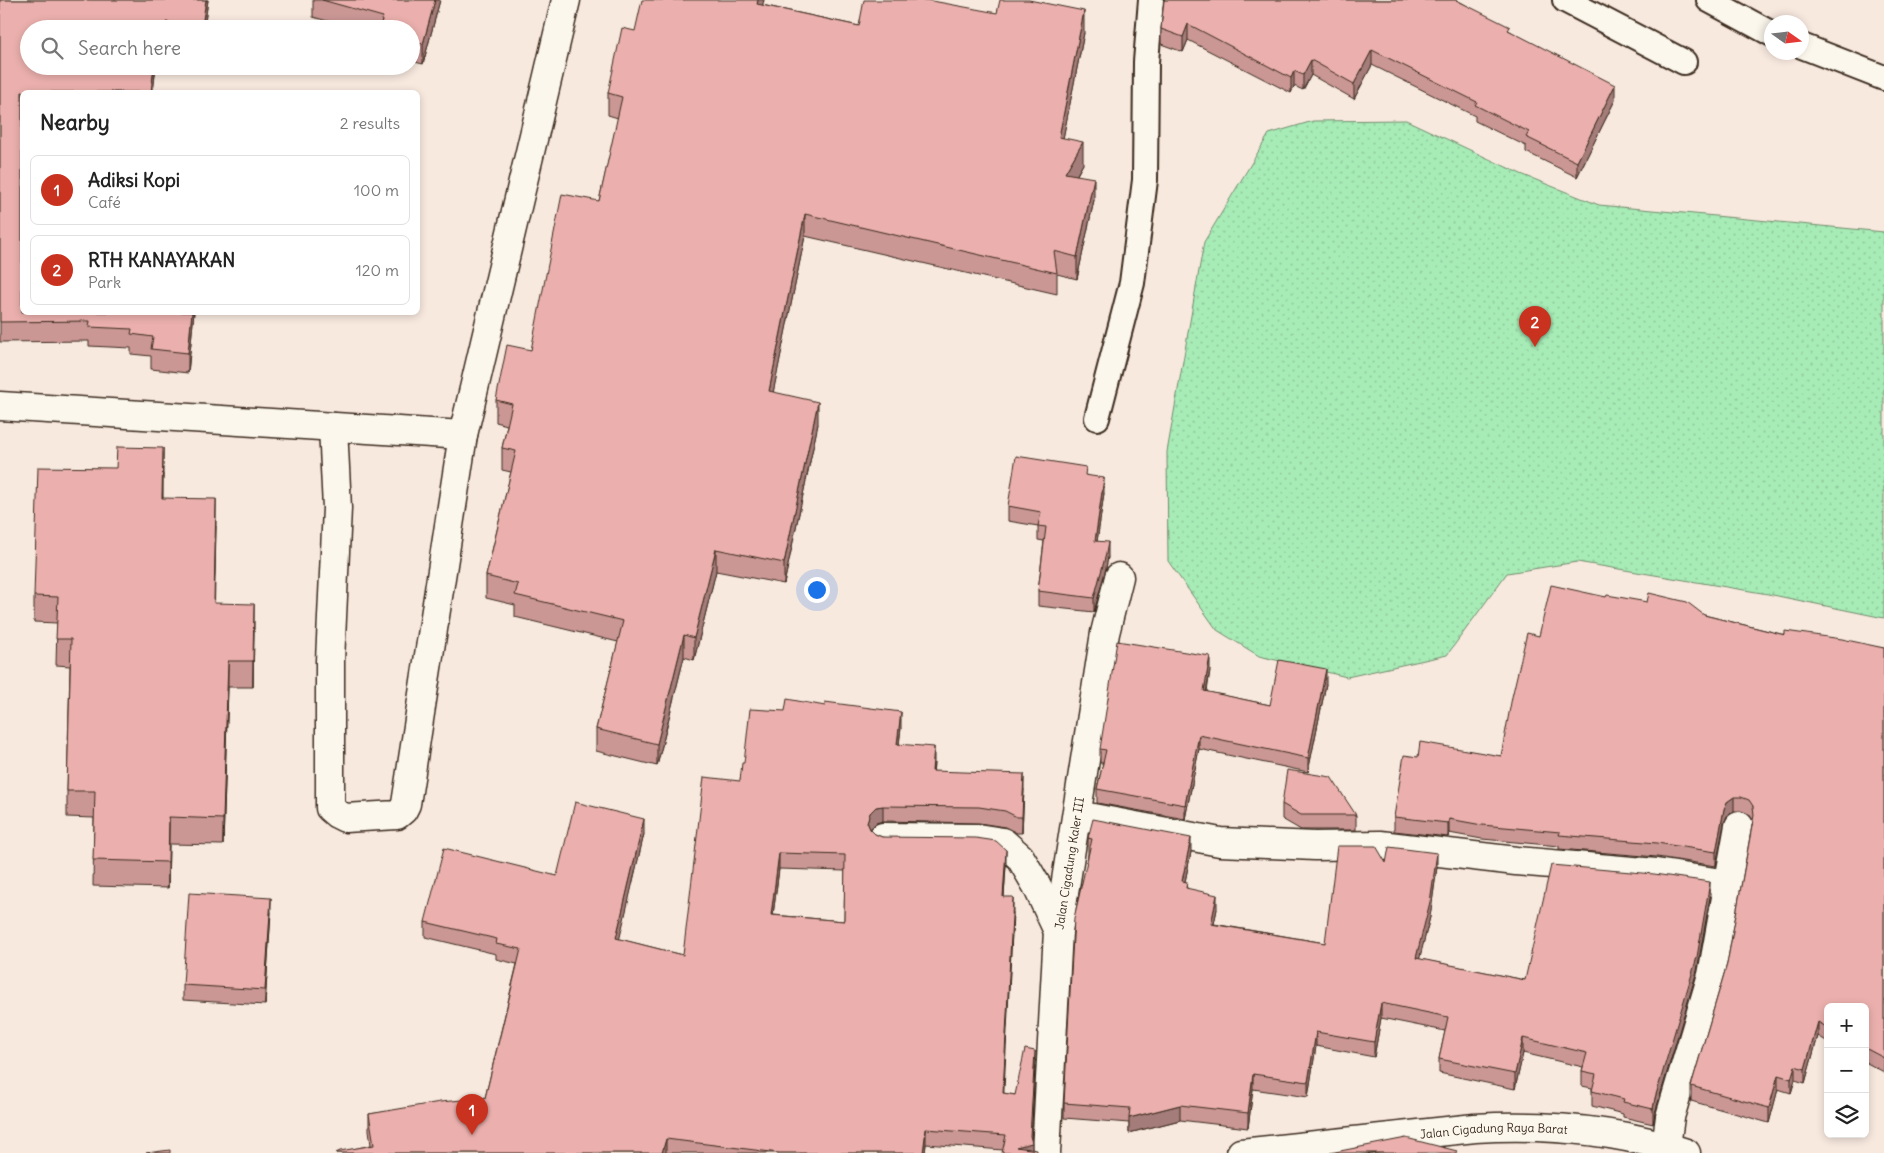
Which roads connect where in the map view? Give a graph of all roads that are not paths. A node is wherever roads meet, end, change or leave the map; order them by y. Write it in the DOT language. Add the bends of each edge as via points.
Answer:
graph roads {
  1 [pos="566,0"];
  2 [pos="1151,0"];
  3 [pos="1565,0"];
  4 [pos="1710,0"];
  5 [pos="1764,30"];
  6 [pos="1809,49"];
  7 [pos="1684,62"];
  8 [pos="1884,78"];
  9 [pos="0,406"];
  10 [pos="1096,418"];
  11 [pos="334,427"];
  12 [pos="463,435"];
  13 [pos="1119,577"];
  14 [pos="1077,815"];
  15 [pos="1739,826"];
  16 [pos="883,837"];
  17 [pos="1728,884"];
  18 [pos="1058,931"];
  19 [pos="1676,1150"];
  20 [pos="1046,1153"];
  21 [pos="1241,1153"];
  1 -- 12 [label="street"];
  2 -- 10 [label="lane" via="1146,62 1145,180 1132,283"];
  3 -- 7 [label="lane"];
  4 -- 5 [label="lane"];
  6 -- 8 [label="lane"];
  9 -- 11 [label="street"];
  11 -- 12 [label="street"];
  11 -- 12 [label="street" via="337,508 330,661 330,808 345,818 397,814 406,804"];
  13 -- 14 [label="street, Jalan Cigadung Kaler III" via="1105,633"];
  14 -- 17 [label="street" via="1220,842 1380,846 1656,873"];
  14 -- 18 [label="street, Jalan Cigadung Kaler III"];
  15 -- 17 [label="street"];
  16 -- 18 [label="street" via="977,838 1003,842 1020,857"];
  17 -- 19 [label="street" via="1712,975 1670,1117"];
  18 -- 20 [label="street, Jalan Cigadung Kaler III"];
  19 -- 21 [label="street, Jalan Cigadung Raya Barat" via="1625,1137 1508,1126"];
}
